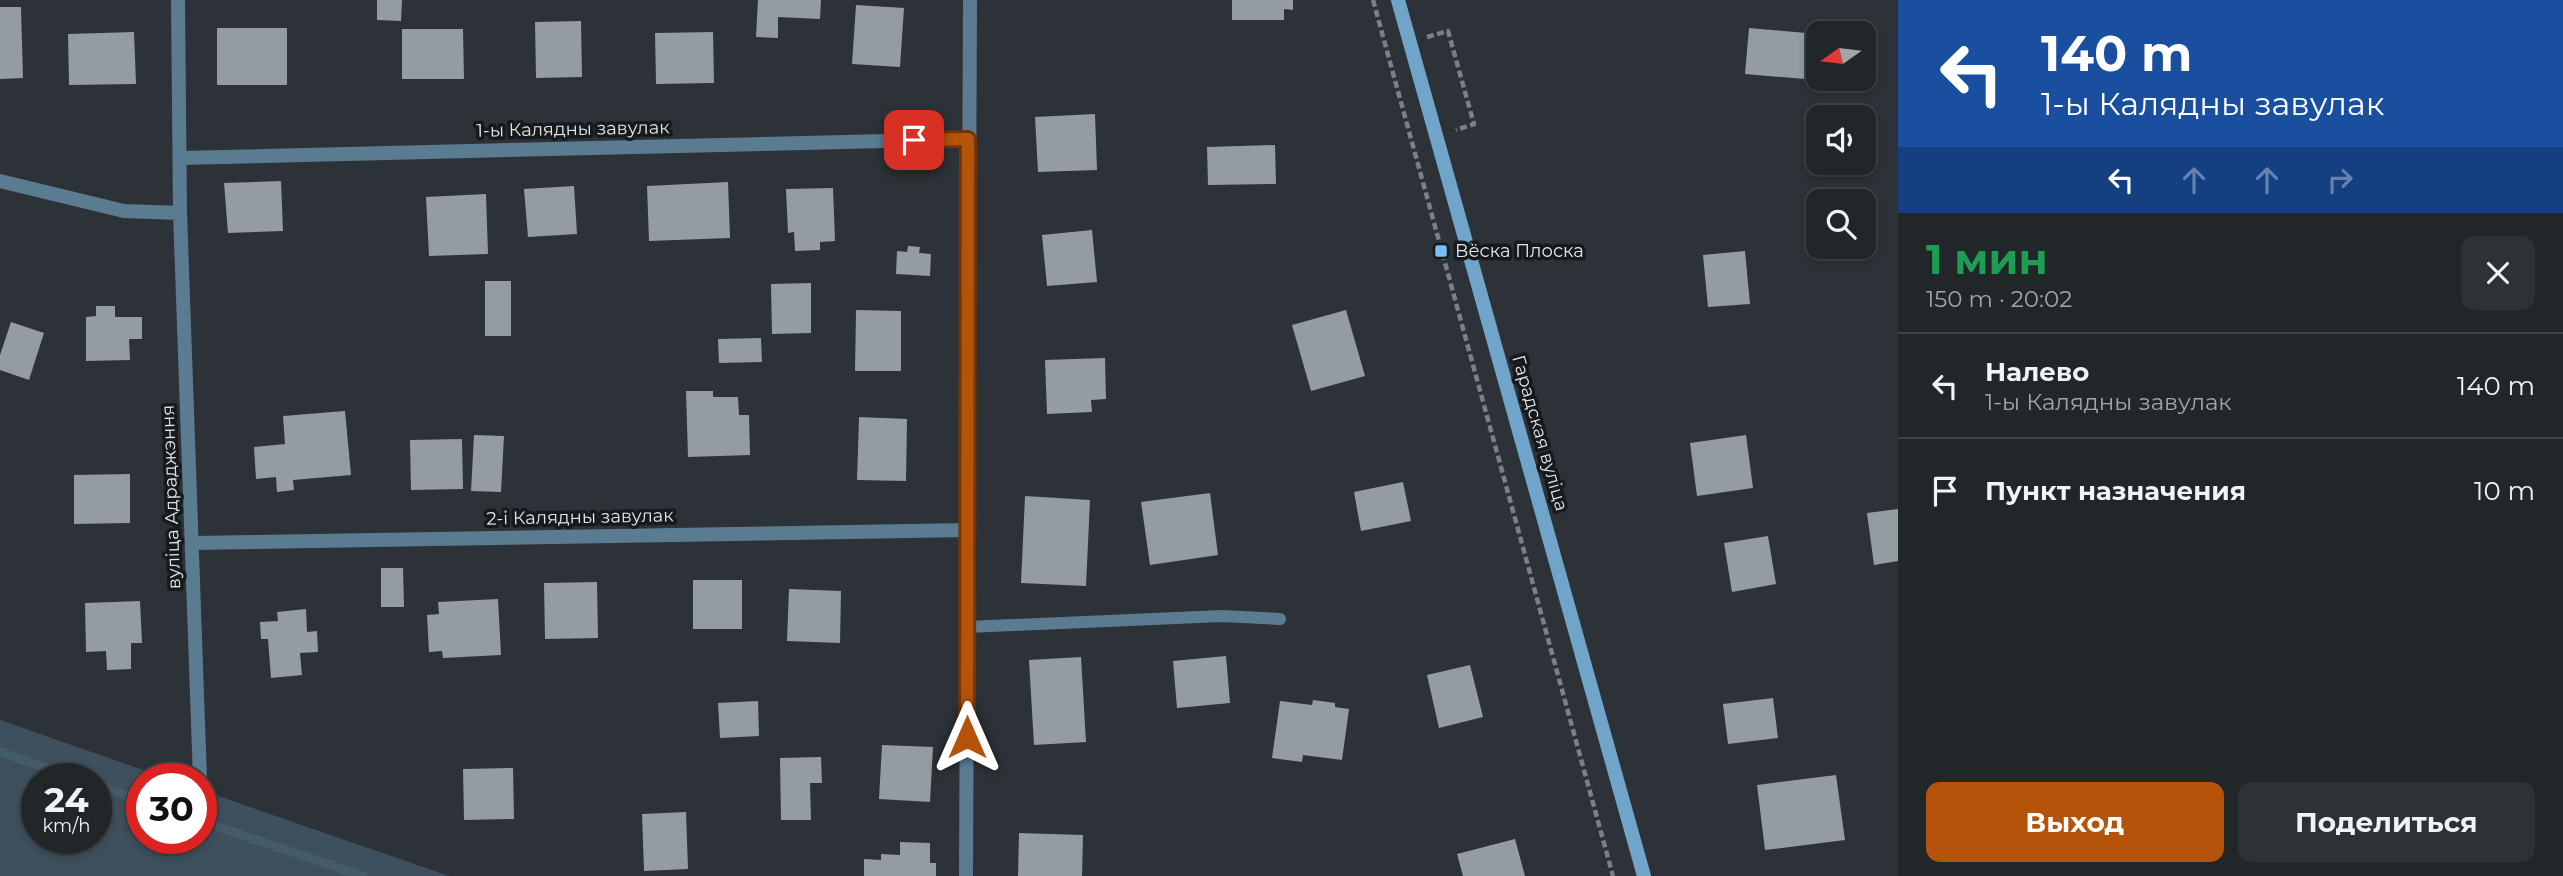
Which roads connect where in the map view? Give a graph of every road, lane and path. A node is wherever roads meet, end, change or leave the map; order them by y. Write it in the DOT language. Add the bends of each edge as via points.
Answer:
graph roads {
  1 [pos="178,0"];
  2 [pos="970,0"];
  3 [pos="1373,0"];
  4 [pos="1398,0"];
  5 [pos="1448,31"];
  6 [pos="1437,136"];
  7 [pos="968,139"];
  8 [pos="1412,144"];
  9 [pos="180,158"];
  10 [pos="0,181"];
  11 [pos="180,213"];
  12 [pos="968,530"];
  13 [pos="192,543"];
  14 [pos="1280,619"];
  15 [pos="968,627"];
  16 [pos="199,763"];
  17 [pos="966,876"];
  18 [pos="1613,876"];
  19 [pos="1644,876"];
  1 -- 9 [label="street, вуліца Адраджэння"];
  2 -- 7 [label="street"];
  3 -- 8 [label="path"];
  4 -- 6 [label="main road, Гарадская вуліца"];
  5 -- 6 [label="path" via="1474,124"];
  6 -- 8 [label="path"];
  6 -- 19 [label="main road, Гарадская вуліца"];
  7 -- 9 [label="street, 1-ы Калядны завулак"];
  7 -- 12 [label="street"];
  8 -- 18 [label="path"];
  9 -- 11 [label="street, вуліца Адраджэння"];
  10 -- 11 [label="street" via="124,211"];
  11 -- 13 [label="street, вуліца Адраджэння"];
  12 -- 13 [label="street, 2-і Калядны завулак"];
  12 -- 15 [label="street"];
  13 -- 16 [label="street, вуліца Адраджэння"];
  14 -- 15 [label="lane" via="1222,616"];
  15 -- 17 [label="street"];
}
